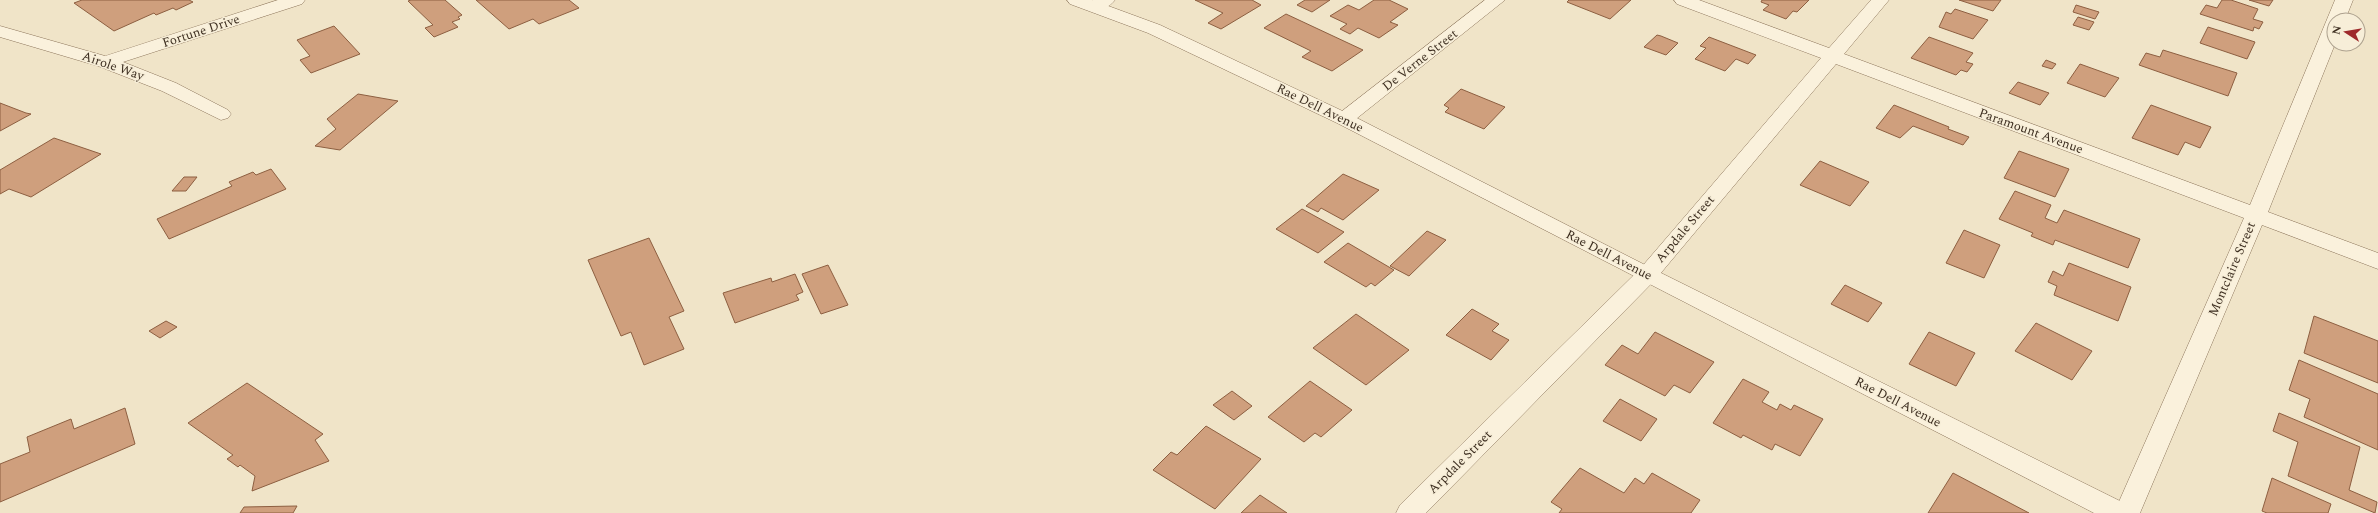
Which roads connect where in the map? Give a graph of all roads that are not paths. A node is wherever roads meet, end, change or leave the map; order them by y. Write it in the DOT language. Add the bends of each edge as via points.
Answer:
graph roads {
  1 [pos="296,0"];
  2 [pos="1496,0"];
  3 [pos="1683,0"];
  4 [pos="1880,0"];
  5 [pos="2344,0"];
  6 [pos="1092,2"];
  7 [pos="2339,12"];
  8 [pos="0,31"];
  9 [pos="2326,44"];
  10 [pos="1831,56"];
  11 [pos="105,62"];
  12 [pos="221,114"];
  13 [pos="1344,119"];
  14 [pos="2256,215"];
  15 [pos="2378,261"];
  16 [pos="1647,275"];
  17 [pos="1409,513"];
  18 [pos="2119,513"];
  19 [pos="2127,513"];
  1 -- 11 [label="street, Fortune Drive"];
  2 -- 13 [label="street, De Verne Street"];
  3 -- 10 [label="street, Paramount Avenue"];
  4 -- 10 [label="street, Arpdale Street"];
  5 -- 7 [label="street"];
  6 -- 13 [label="street, Rae Dell Avenue"];
  8 -- 11 [label="street, Airole Way"];
  9 -- 14 [label="street, Montclaire Street"];
  10 -- 14 [label="street, Paramount Avenue"];
  10 -- 16 [label="street, Arpdale Street"];
  11 -- 12 [label="street, Airole Way" via="169,87"];
  13 -- 16 [label="street, Rae Dell Avenue"];
  14 -- 15 [label="street, Paramount Avenue"];
  14 -- 19 [label="street, Montclaire Street"];
  16 -- 17 [label="street, Arpdale Street"];
  16 -- 18 [label="street, Rae Dell Avenue"];
}
